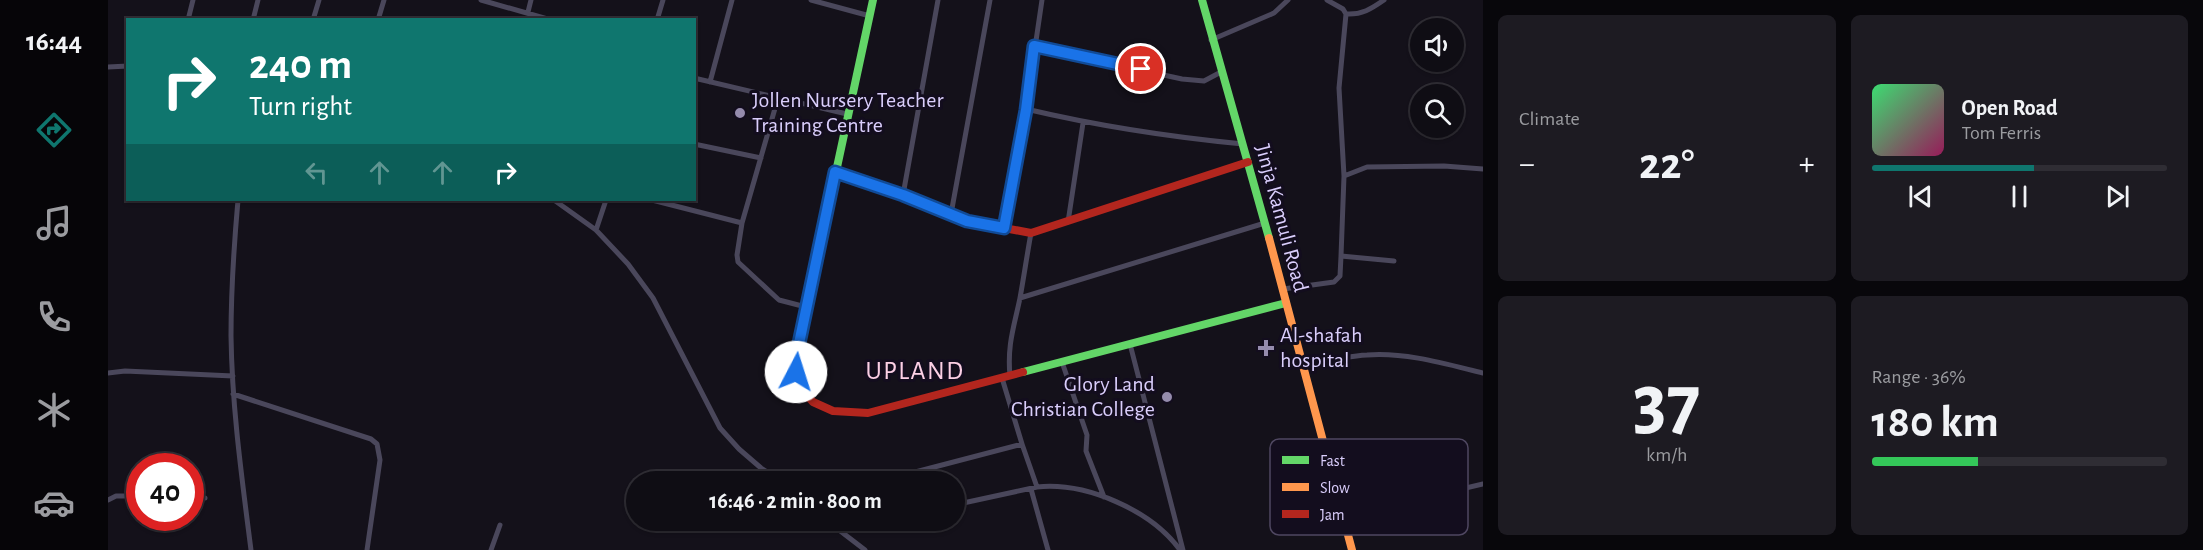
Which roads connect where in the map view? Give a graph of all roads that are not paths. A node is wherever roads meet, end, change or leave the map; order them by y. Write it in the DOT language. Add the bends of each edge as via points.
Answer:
graph roads {
  1 [pos="193,0"];
  2 [pos="258,0"];
  3 [pos="319,0"];
  4 [pos="384,0"];
  5 [pos="481,0"];
  6 [pos="531,0"];
  7 [pos="663,0"];
  8 [pos="732,0"];
  9 [pos="811,0"];
  10 [pos="873,0"];
  11 [pos="938,0"];
  12 [pos="990,0"];
  13 [pos="1042,0"];
  14 [pos="1202,0"];
  15 [pos="1288,0"];
  16 [pos="1327,0"];
  17 [pos="1384,0"];
  18 [pos="1346,14"];
  19 [pos="527,16"];
  20 [pos="870,16"];
  21 [pos="188,18"];
  22 [pos="254,18"];
  23 [pos="314,18"];
  24 [pos="379,18"];
  25 [pos="658,18"];
  26 [pos="1211,40"];
  27 [pos="1034,46"];
  28 [pos="126,66"];
  29 [pos="108,67"];
  30 [pos="1221,72"];
  31 [pos="696,78"];
  32 [pos="710,82"];
  33 [pos="778,98"];
  34 [pos="1026,110"];
  35 [pos="847,114"];
  36 [pos="1083,123"];
  37 [pos="696,144"];
  38 [pos="1244,144"];
  39 [pos="761,158"];
  40 [pos="1248,162"];
  41 [pos="1483,169"];
  42 [pos="835,172"];
  43 [pos="1344,176"];
  44 [pos="903,195"];
  45 [pos="238,201"];
  46 [pos="556,201"];
  47 [pos="606,201"];
  48 [pos="656,201"];
  49 [pos="951,214"];
  50 [pos="1068,222"];
  51 [pos="742,223"];
  52 [pos="1265,223"];
  53 [pos="1004,228"];
  54 [pos="596,230"];
  55 [pos="1031,233"];
  56 [pos="1341,256"];
  57 [pos="1394,261"];
  58 [pos="1283,290"];
  59 [pos="1020,298"];
  60 [pos="1286,303"];
  61 [pos="806,307"];
  62 [pos="1130,344"];
  63 [pos="1062,362"];
  64 [pos="1303,367"];
  65 [pos="108,373"];
  66 [pos="1483,373"];
  67 [pos="233,376"];
  68 [pos="1006,377"];
  69 [pos="233,394"];
  70 [pos="1322,439"];
  71 [pos="1022,444"];
  72 [pos="766,471"];
  73 [pos="919,471"];
  74 [pos="1483,484"];
  75 [pos="1034,488"];
  76 [pos="1468,488"];
  77 [pos="126,496"];
  78 [pos="1104,497"];
  79 [pos="108,500"];
  80 [pos="965,503"];
  81 [pos="500,525"];
  82 [pos="840,531"];
  83 [pos="1348,535"];
  84 [pos="251,550"];
  85 [pos="367,550"];
  86 [pos="491,550"];
  87 [pos="865,550"];
  88 [pos="1048,550"];
  89 [pos="1181,550"];
  90 [pos="1352,550"];
  1 -- 21 [label="street"];
  2 -- 22 [label="street"];
  3 -- 23 [label="street"];
  4 -- 24 [label="street"];
  5 -- 19 [label="street"];
  6 -- 19 [label="street"];
  7 -- 25 [label="street"];
  8 -- 32 [label="street"];
  9 -- 20 [label="street"];
  10 -- 20 [label="street"];
  11 -- 44 [label="street"];
  12 -- 49 [label="street"];
  13 -- 27 [label="street"];
  14 -- 26 [label="street, Jinja Kamuli Road"];
  15 -- 26 [label="street" via="1274,13"];
  16 -- 18 [label="street"];
  17 -- 18 [label="street" via="1358,15"];
  18 -- 43 [label="street" via="1340,88"];
  20 -- 35 [label="street"];
  26 -- 30 [label="street, Jinja Kamuli Road"];
  27 -- 30 [label="street" via="1182,79 1204,81"];
  27 -- 34 [label="street"];
  28 -- 29 [label="street"];
  30 -- 38 [label="street, Jinja Kamuli Road"];
  31 -- 32 [label="street"];
  32 -- 33 [label="street"];
  33 -- 35 [label="street"];
  33 -- 39 [label="street"];
  34 -- 36 [label="street"];
  34 -- 53 [label="street"];
  35 -- 42 [label="street"];
  36 -- 38 [label="street"];
  36 -- 50 [label="street"];
  37 -- 39 [label="street"];
  38 -- 40 [label="street, Jinja Kamuli Road"];
  39 -- 51 [label="street"];
  40 -- 50 [label="street"];
  40 -- 52 [label="street, Jinja Kamuli Road"];
  41 -- 43 [label="street" via="1367,167"];
  42 -- 44 [label="street"];
  42 -- 61 [label="street"];
  43 -- 56 [label="street"];
  44 -- 49 [label="street"];
  45 -- 67 [label="street" via="232,283"];
  46 -- 54 [label="street"];
  47 -- 54 [label="street"];
  48 -- 51 [label="street"];
  49 -- 53 [label="street"];
  50 -- 55 [label="street"];
  51 -- 61 [label="street" via="738,262 779,300"];
  52 -- 58 [label="street, Jinja Kamuli Road"];
  52 -- 59 [label="street"];
  53 -- 55 [label="street"];
  54 -- 72 [label="street" via="653,298 720,428"];
  55 -- 59 [label="street"];
  56 -- 57 [label="street"];
  56 -- 58 [label="street" via="1340,276 1334,282"];
  58 -- 60 [label="street, Jinja Kamuli Road"];
  59 -- 68 [label="street" via="1008,348"];
  60 -- 62 [label="street"];
  60 -- 64 [label="street, Jinja Kamuli Road"];
  61 -- 68 [label="street" via="796,372 802,389 828,411 847,415 868,413"];
  62 -- 63 [label="street"];
  62 -- 89 [label="street"];
  63 -- 68 [label="street"];
  63 -- 78 [label="street" via="1087,435 1086,451"];
  64 -- 66 [label="street" via="1380,354"];
  64 -- 70 [label="street, Jinja Kamuli Road"];
  65 -- 67 [label="street"];
  67 -- 69 [label="street"];
  68 -- 71 [label="street"];
  69 -- 84 [label="street"];
  69 -- 85 [label="street" via="377,444 380,460"];
  71 -- 73 [label="street"];
  71 -- 75 [label="street"];
  74 -- 76 [label="street"];
  75 -- 78 [label="street" via="1059,487"];
  75 -- 80 [label="street"];
  75 -- 88 [label="street"];
  77 -- 79 [label="street"];
  78 -- 89 [label="street" via="1139,513"];
  81 -- 86 [label="street"];
  82 -- 87 [label="street"];
  83 -- 90 [label="street, Jinja Kamuli Road"];
}
